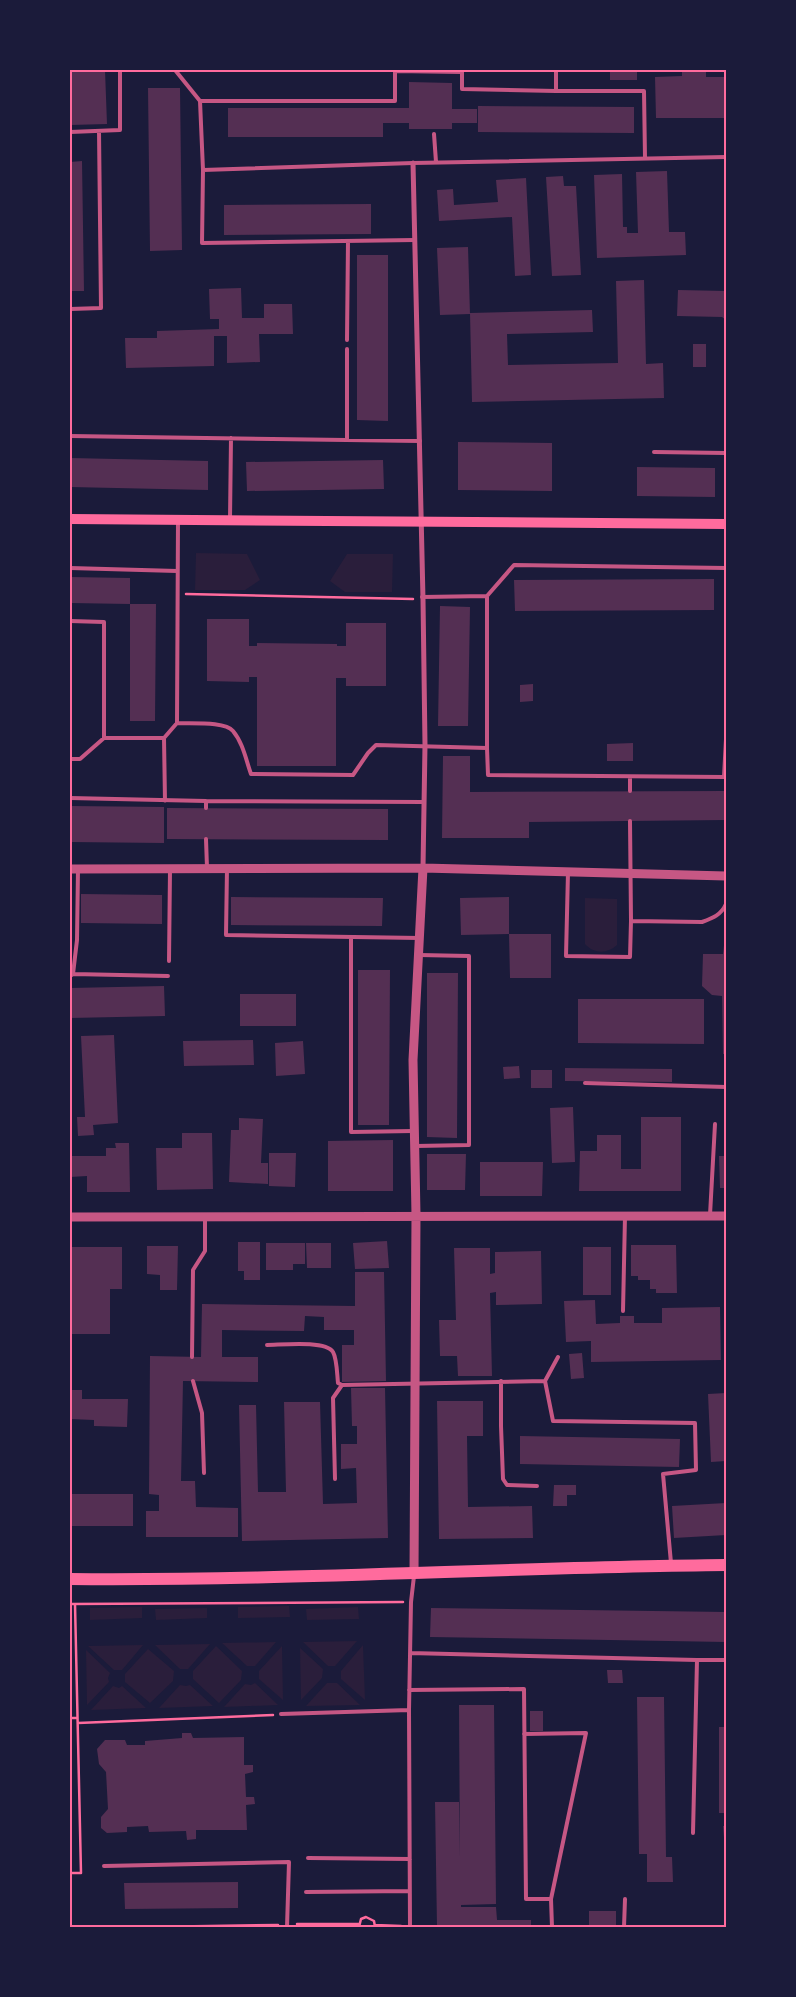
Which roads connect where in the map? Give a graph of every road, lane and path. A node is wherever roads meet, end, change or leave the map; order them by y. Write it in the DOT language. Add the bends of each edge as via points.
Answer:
graph roads {
  1 [pos="120,70"];
  2 [pos="175,70"];
  3 [pos="556,70"];
  4 [pos="426,71"];
  5 [pos="462,71"];
  6 [pos="556,91"];
  7 [pos="200,100"];
  8 [pos="99,131"];
  9 [pos="70,132"];
  10 [pos="434,134"];
  11 [pos="726,157"];
  12 [pos="645,158"];
  13 [pos="436,162"];
  14 [pos="413,163"];
  15 [pos="203,170"];
  16 [pos="415,240"];
  17 [pos="348,241"];
  18 [pos="70,309"];
  19 [pos="347,340"];
  20 [pos="347,349"];
  21 [pos="70,436"];
  22 [pos="231,438"];
  23 [pos="346,440"];
  24 [pos="420,441"];
  25 [pos="654,452"];
  26 [pos="726,453"];
  27 [pos="70,520"];
  28 [pos="178,520"];
  29 [pos="230,521"];
  30 [pos="421,522"];
  31 [pos="726,524"];
  32 [pos="70,568"];
  33 [pos="726,568"];
  34 [pos="178,571"];
  35 [pos="177,594"];
  36 [pos="487,596"];
  37 [pos="422,598"];
  38 [pos="70,621"];
  39 [pos="177,723"];
  40 [pos="104,738"];
  41 [pos="164,738"];
  42 [pos="726,739"];
  43 [pos="424,745"];
  44 [pos="487,748"];
  45 [pos="70,759"];
  46 [pos="630,777"];
  47 [pos="630,792"];
  48 [pos="70,798"];
  49 [pos="164,801"];
  50 [pos="206,801"];
  51 [pos="423,802"];
  52 [pos="206,808"];
  53 [pos="630,821"];
  54 [pos="206,839"];
  55 [pos="170,868"];
  56 [pos="206,868"];
  57 [pos="227,868"];
  58 [pos="423,868"];
  59 [pos="74,869"];
  60 [pos="568,872"];
  61 [pos="631,874"];
  62 [pos="726,876"];
  63 [pos="726,904"];
  64 [pos="631,921"];
  65 [pos="351,937"];
  66 [pos="420,938"];
  67 [pos="70,940"];
  68 [pos="77,940"];
  69 [pos="419,955"];
  70 [pos="169,960"];
  71 [pos="72,975"];
  72 [pos="168,976"];
  73 [pos="585,1083"];
  74 [pos="726,1087"];
  75 [pos="715,1124"];
  76 [pos="414,1132"];
  77 [pos="414,1146"];
  78 [pos="416,1215"];
  79 [pos="710,1215"];
  80 [pos="206,1216"];
  81 [pos="625,1216"];
  82 [pos="726,1216"];
  83 [pos="70,1217"];
  84 [pos="623,1311"];
  85 [pos="267,1345"];
  86 [pos="192,1357"];
  87 [pos="558,1358"];
  88 [pos="193,1381"];
  89 [pos="502,1381"];
  90 [pos="545,1381"];
  91 [pos="415,1384"];
  92 [pos="342,1385"];
  93 [pos="204,1473"];
  94 [pos="335,1479"];
  95 [pos="537,1486"];
  96 [pos="726,1565"];
  97 [pos="672,1566"];
  98 [pos="414,1574"];
  99 [pos="70,1579"];
  100 [pos="411,1602"];
  101 [pos="70,1604"];
  102 [pos="75,1604"];
  103 [pos="410,1653"];
  104 [pos="697,1660"];
  105 [pos="726,1660"];
  106 [pos="410,1690"];
  107 [pos="409,1710"];
  108 [pos="281,1714"];
  109 [pos="70,1718"];
  110 [pos="78,1718"];
  111 [pos="78,1723"];
  112 [pos="524,1734"];
  113 [pos="693,1833"];
  114 [pos="308,1858"];
  115 [pos="410,1859"];
  116 [pos="104,1866"];
  117 [pos="70,1873"];
  118 [pos="410,1891"];
  119 [pos="306,1892"];
  120 [pos="551,1899"];
  121 [pos="625,1899"];
  122 [pos="297,1924"];
  123 [pos="281,1925"];
  124 [pos="359,1926"];
  125 [pos="375,1926"];
  126 [pos="401,1926"];
  127 [pos="147,1927"];
  128 [pos="287,1927"];
  129 [pos="410,1927"];
  130 [pos="552,1927"];
  131 [pos="624,1927"];
  1 -- 8 [label="lane" via="120,130"];
  2 -- 7 [label="lane"];
  3 -- 6 [label="lane"];
  4 -- 5 [label="lane"];
  4 -- 7 [label="lane" via="395,71 395,101"];
  5 -- 6 [label="lane" via="462,89"];
  6 -- 12 [label="lane" via="644,91"];
  7 -- 15 [label="lane"];
  8 -- 9 [label="lane"];
  8 -- 18 [label="lane" via="101,308"];
  10 -- 13 [label="lane"];
  11 -- 12 [label="lane"];
  12 -- 13 [label="lane"];
  13 -- 14 [label="lane"];
  14 -- 15 [label="lane"];
  14 -- 16 [label="street"];
  15 -- 17 [label="lane" via="202,243"];
  16 -- 17 [label="lane"];
  16 -- 24 [label="street"];
  17 -- 19 [label="lane"];
  20 -- 23 [label="lane"];
  21 -- 22 [label="lane"];
  22 -- 23 [label="lane"];
  22 -- 29 [label="lane"];
  23 -- 24 [label="lane"];
  24 -- 30 [label="street"];
  25 -- 26 [label="lane"];
  27 -- 28 [label="main road"];
  28 -- 29 [label="main road"];
  28 -- 34 [label="lane"];
  29 -- 30 [label="main road"];
  30 -- 31 [label="main road"];
  30 -- 37 [label="street"];
  32 -- 34 [label="lane"];
  33 -- 36 [label="lane" via="514,565"];
  34 -- 35 [label="lane"];
  35 -- 37 [label="path"];
  35 -- 39 [label="lane"];
  36 -- 37 [label="lane"];
  36 -- 44 [label="lane"];
  37 -- 43 [label="street"];
  38 -- 40 [label="lane" via="104,622"];
  39 -- 41 [label="lane"];
  39 -- 43 [label="lane" via="219,724 232,729 240,742 250,774 353,775 376,745"];
  40 -- 41 [label="lane"];
  40 -- 45 [label="lane" via="80,759"];
  41 -- 49 [label="lane"];
  42 -- 46 [label="lane" via="724,777"];
  43 -- 44 [label="lane"];
  43 -- 51 [label="street"];
  44 -- 46 [label="lane" via="488,775"];
  46 -- 47 [label="lane"];
  48 -- 49 [label="lane"];
  49 -- 50 [label="lane"];
  50 -- 51 [label="lane"];
  50 -- 52 [label="lane"];
  51 -- 58 [label="street"];
  53 -- 61 [label="lane"];
  54 -- 56 [label="lane"];
  55 -- 56 [label="street"];
  55 -- 59 [label="street"];
  55 -- 70 [label="lane"];
  56 -- 57 [label="street"];
  57 -- 58 [label="street"];
  57 -- 65 [label="lane" via="226,935"];
  58 -- 60 [label="street"];
  58 -- 66 [label="street"];
  59 -- 68 [label="lane"];
  60 -- 61 [label="street"];
  60 -- 64 [label="lane" via="566,956 630,957"];
  61 -- 62 [label="street"];
  61 -- 64 [label="lane"];
  63 -- 64 [label="lane" via="722,912 702,922"];
  65 -- 66 [label="lane"];
  65 -- 76 [label="lane" via="351,1132"];
  66 -- 69 [label="street"];
  67 -- 68 [label="lane"];
  68 -- 71 [label="lane"];
  69 -- 76 [label="street" via="413,1060"];
  69 -- 77 [label="lane" via="469,956 469,1144"];
  71 -- 72 [label="lane"];
  73 -- 74 [label="lane"];
  75 -- 79 [label="lane"];
  76 -- 77 [label="street"];
  77 -- 78 [label="street"];
  78 -- 80 [label="street"];
  78 -- 81 [label="street"];
  78 -- 91 [label="street"];
  79 -- 81 [label="street"];
  79 -- 82 [label="street"];
  80 -- 83 [label="street"];
  80 -- 86 [label="lane" via="205,1251 193,1270"];
  81 -- 84 [label="lane"];
  85 -- 92 [label="lane" via="328,1346 334,1353 338,1383"];
  87 -- 90 [label="lane"];
  88 -- 93 [label="lane" via="202,1413"];
  89 -- 90 [label="lane"];
  89 -- 91 [label="lane"];
  89 -- 95 [label="lane" via="503,1479 508,1485"];
  90 -- 97 [label="lane" via="553,1420 695,1423 696,1470 664,1474"];
  91 -- 92 [label="lane"];
  91 -- 98 [label="street"];
  92 -- 94 [label="lane" via="333,1398"];
  96 -- 97 [label="main road"];
  97 -- 98 [label="main road"];
  98 -- 99 [label="main road"];
  98 -- 100 [label="lane"];
  100 -- 102 [label="path"];
  100 -- 103 [label="lane"];
  101 -- 102 [label="path"];
  102 -- 110 [label="path"];
  103 -- 104 [label="lane"];
  103 -- 106 [label="lane"];
  104 -- 105 [label="lane"];
  104 -- 113 [label="lane"];
  106 -- 107 [label="lane"];
  106 -- 112 [label="lane" via="524,1689"];
  107 -- 108 [label="lane"];
  107 -- 115 [label="lane"];
  108 -- 111 [label="path"];
  109 -- 110 [label="path"];
  110 -- 111 [label="path"];
  111 -- 117 [label="path" via="81,1873"];
  112 -- 120 [label="lane" via="526,1898"];
  112 -- 120 [label="lane" via="586,1733"];
  114 -- 115 [label="lane"];
  115 -- 118 [label="lane"];
  116 -- 128 [label="lane" via="290,1862"];
  118 -- 119 [label="lane"];
  118 -- 129 [label="lane"];
  120 -- 130 [label="lane"];
  121 -- 131 [label="lane"];
  122 -- 124 [label="path"];
  123 -- 127 [label="path"];
  124 -- 125 [label="path" via="361,1919 366,1917 372,1918"];
  125 -- 126 [label="path"];
}
